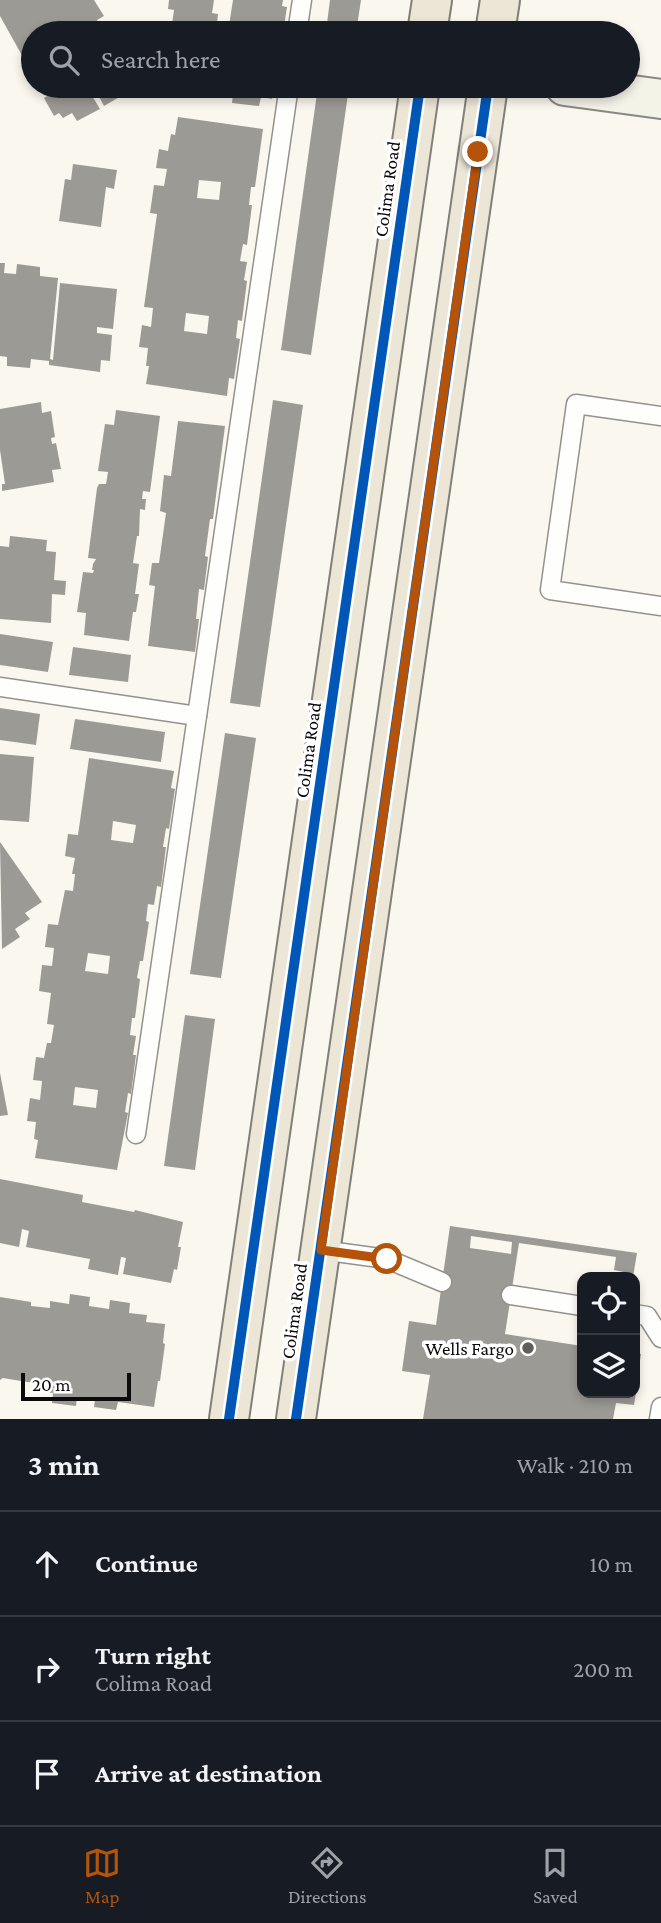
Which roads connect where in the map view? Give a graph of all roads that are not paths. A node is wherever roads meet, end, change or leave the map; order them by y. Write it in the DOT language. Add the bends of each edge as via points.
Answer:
graph roads {
  1 [pos="302,0"];
  2 [pos="432,0"];
  3 [pos="500,0"];
  4 [pos="299,21"];
  5 [pos="429,21"];
  6 [pos="497,21"];
  7 [pos="640,96"];
  8 [pos="287,98"];
  9 [pos="418,98"];
  10 [pos="486,98"];
  11 [pos="661,99"];
  12 [pos="661,416"];
  13 [pos="661,606"];
  14 [pos="0,687"];
  15 [pos="197,716"];
  16 [pos="136,1134"];
  17 [pos="321,1250"];
  18 [pos="442,1282"];
  19 [pos="511,1295"];
  20 [pos="577,1305"];
  21 [pos="640,1315"];
  22 [pos="661,1338"];
  23 [pos="661,1407"];
  24 [pos="229,1419"];
  25 [pos="296,1419"];
  26 [pos="659,1419"];
  1 -- 4 [label="lane"];
  2 -- 5 [label="main road"];
  3 -- 6 [label="main road"];
  7 -- 11 [label="street"];
  8 -- 15 [label="lane"];
  9 -- 24 [label="main road, Colima Road"];
  10 -- 17 [label="main road, Colima Road"];
  12 -- 13 [label="lane" via="576,404 550,590"];
  14 -- 15 [label="lane"];
  15 -- 16 [label="lane"];
  17 -- 18 [label="lane" via="387,1259"];
  17 -- 25 [label="main road, Colima Road"];
  19 -- 20 [label="lane"];
  21 -- 22 [label="lane" via="647,1316"];
  23 -- 26 [label="lane"];
}
